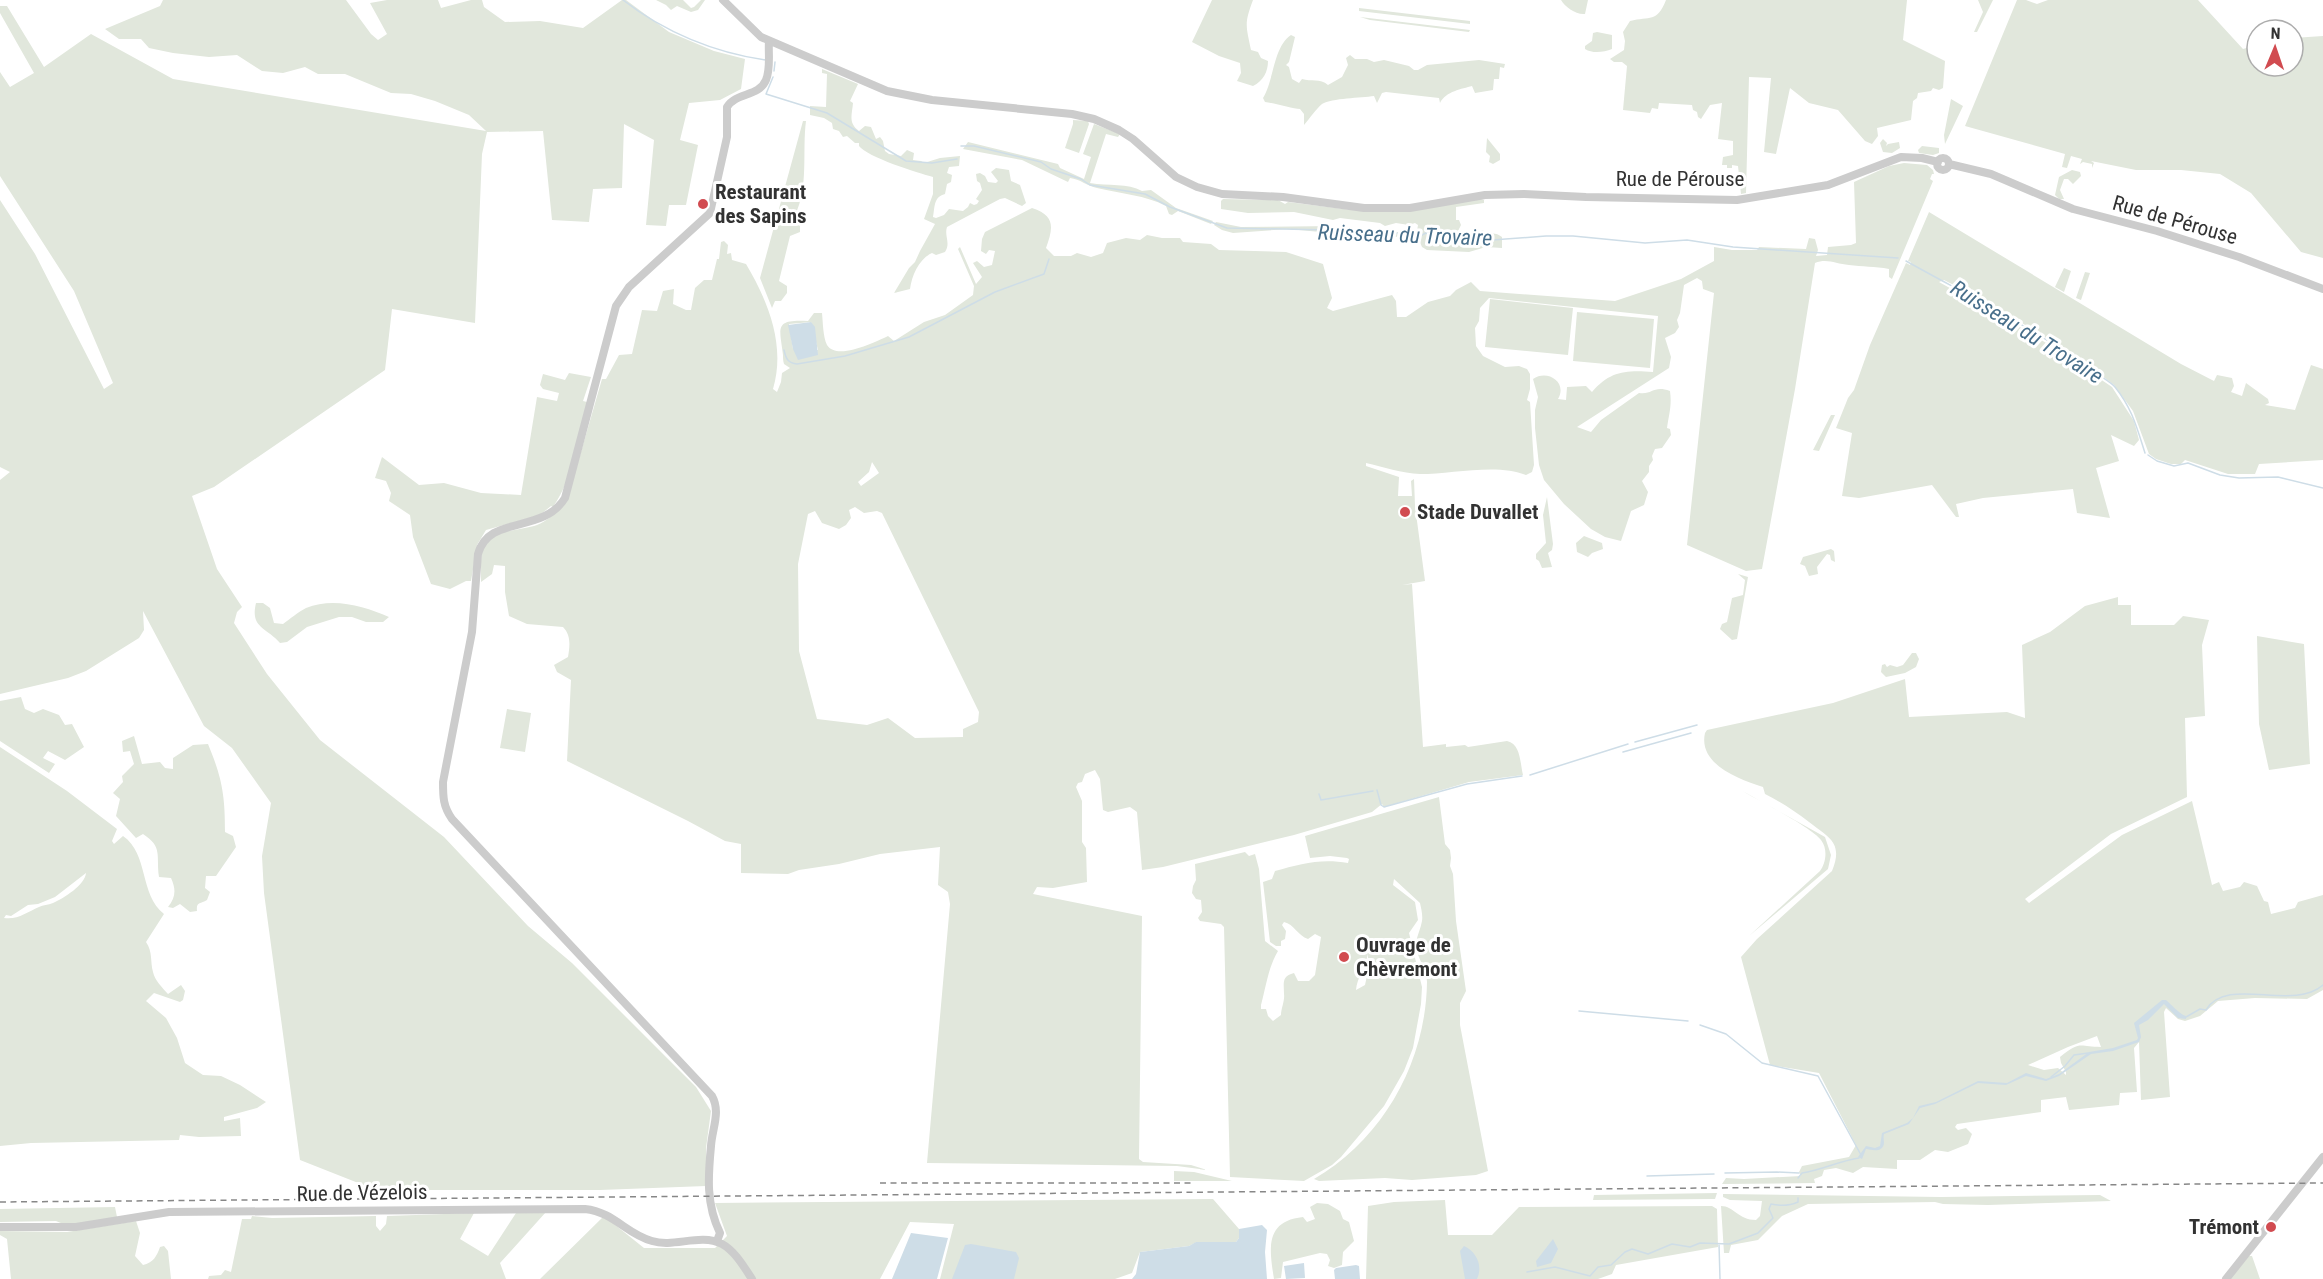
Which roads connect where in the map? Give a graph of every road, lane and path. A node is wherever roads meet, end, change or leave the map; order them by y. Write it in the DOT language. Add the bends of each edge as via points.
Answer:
graph roads {
  1 [pos="723,0"];
  2 [pos="769,41"];
  3 [pos="2323,289"];
  4 [pos="2323,1157"];
  5 [pos="0,1227"];
  6 [pos="717,1242"];
  7 [pos="752,1279"];
  8 [pos="2226,1279"];
  1 -- 2 [label="street, Rue de Pérouse" via="753,31"];
  2 -- 3 [label="street, Rue de Pérouse" via="887,91 932,100 1072,114 1104,122 1133,139 1186,182 1222,194 1364,208 1410,208 1487,195 1726,201 1828,185 1901,157 1922,158 1938,162 1942,170 1949,164 1991,174 2073,209 2239,257"];
  2 -- 6 [label="street" via="765,83 754,92 735,98 728,107 727,137 710,213 629,287 616,306 568,490 559,507 535,521 489,535 480,547 472,632 442,798 452,819 712,1095 716,1115 710,1150 709,1199 720,1233"];
  4 -- 8 [label="street"];
  5 -- 6 [label="street, Rue de Vézelois" via="76,1227 169,1212 567,1208 601,1212 651,1241"];
  6 -- 7 [label="street" via="732,1251"];
}
